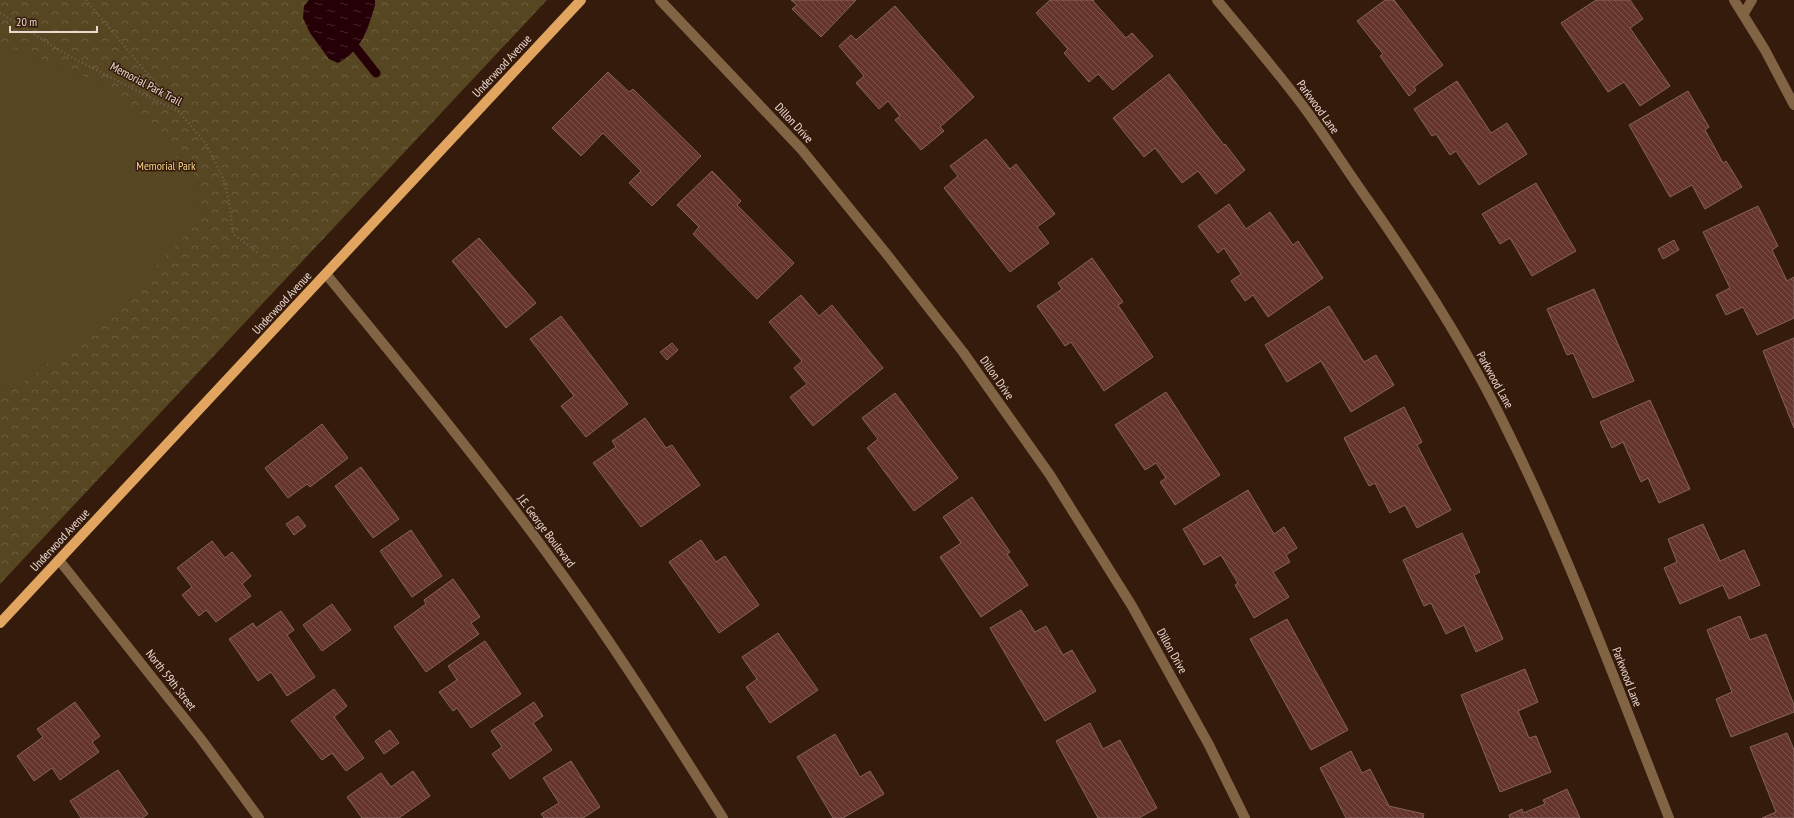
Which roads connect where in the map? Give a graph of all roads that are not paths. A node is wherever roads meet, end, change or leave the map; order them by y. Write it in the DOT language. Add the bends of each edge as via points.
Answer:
graph roads {
  1 [pos="581,0"];
  2 [pos="660,0"];
  3 [pos="1217,0"];
  4 [pos="1734,0"];
  5 [pos="1752,0"];
  6 [pos="1743,15"];
  7 [pos="1794,105"];
  8 [pos="326,274"];
  9 [pos="59,560"];
  10 [pos="0,623"];
  11 [pos="259,818"];
  12 [pos="723,818"];
  13 [pos="1245,818"];
  14 [pos="1669,818"];
  1 -- 8 [label="main road, Underwood Avenue"];
  2 -- 13 [label="street, Dillon Drive" via="802,150 963,352 1050,475 1132,606 1209,745"];
  3 -- 14 [label="street, Parkwood Lane" via="1265,56 1303,107 1412,263 1464,349 1507,428 1542,503"];
  4 -- 6 [label="street"];
  5 -- 6 [label="street"];
  6 -- 7 [label="street"];
  8 -- 9 [label="main road, Underwood Avenue"];
  8 -- 12 [label="street, J.E. George Boulevard" via="457,434 557,567 632,675"];
  9 -- 10 [label="main road, Underwood Avenue"];
  9 -- 11 [label="street, North 59th Street" via="201,739"];
}
